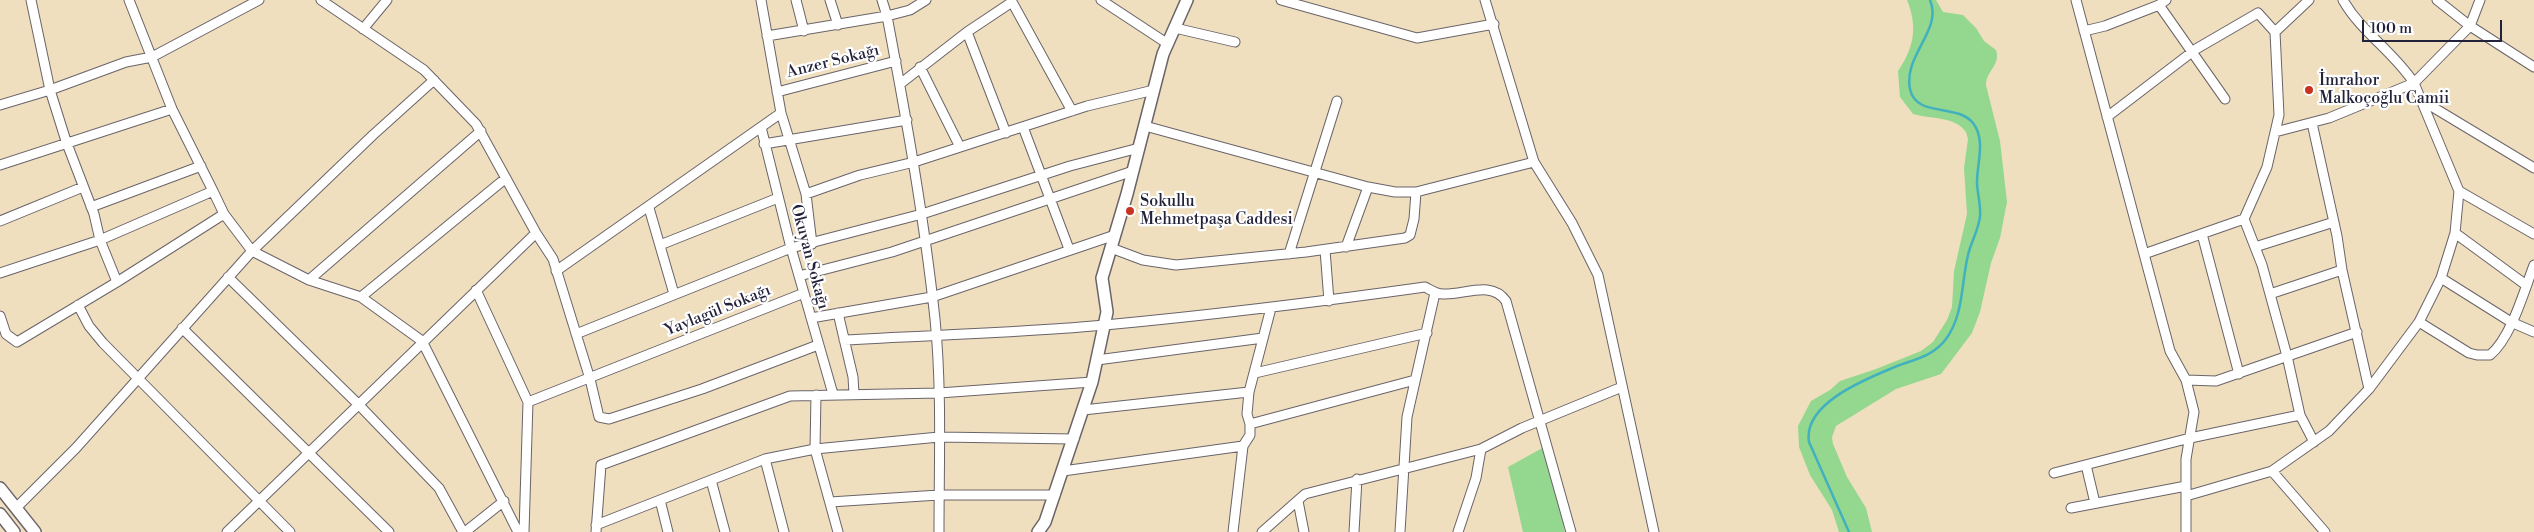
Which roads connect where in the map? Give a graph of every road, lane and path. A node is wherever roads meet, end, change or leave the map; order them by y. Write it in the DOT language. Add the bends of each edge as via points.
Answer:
graph roads {
  1 [pos="30,0"];
  2 [pos="129,0"];
  3 [pos="260,0"];
  4 [pos="321,0"];
  5 [pos="387,0"];
  6 [pos="761,0"];
  7 [pos="796,0"];
  8 [pos="830,0"];
  9 [pos="882,0"];
  10 [pos="1101,0"];
  11 [pos="1187,0"];
  12 [pos="1281,0"];
  13 [pos="1316,0"];
  14 [pos="1485,0"];
  15 [pos="2076,0"];
  16 [pos="2309,0"];
  17 [pos="2344,0"];
  18 [pos="2436,0"];
  19 [pos="2480,0"];
  20 [pos="923,1"];
  21 [pos="1011,1"];
  22 [pos="2163,3"];
  23 [pos="1312,10"];
  24 [pos="887,16"];
  25 [pos="1494,24"];
  26 [pos="838,25"];
  27 [pos="2470,26"];
  28 [pos="1175,28"];
  29 [pos="363,29"];
  30 [pos="804,31"];
  31 [pos="2084,31"];
  32 [pos="967,32"];
  33 [pos="2275,32"];
  34 [pos="767,36"];
  35 [pos="1235,42"];
  36 [pos="1168,44"];
  37 [pos="2192,53"];
  38 [pos="152,57"];
  39 [pos="896,61"];
  40 [pos="920,67"];
  41 [pos="2534,67"];
  42 [pos="434,80"];
  43 [pos="2414,83"];
  44 [pos="900,84"];
  45 [pos="50,90"];
  46 [pos="1154,90"];
  47 [pos="777,92"];
  48 [pos="2225,98"];
  49 [pos="2421,100"];
  50 [pos="1337,101"];
  51 [pos="0,105"];
  52 [pos="172,109"];
  53 [pos="1072,111"];
  54 [pos="781,113"];
  55 [pos="2107,116"];
  56 [pos="907,120"];
  57 [pos="2312,122"];
  58 [pos="1145,126"];
  59 [pos="1023,127"];
  60 [pos="761,128"];
  61 [pos="481,131"];
  62 [pos="1006,132"];
  63 [pos="2275,132"];
  64 [pos="790,140"];
  65 [pos="66,142"];
  66 [pos="764,144"];
  67 [pos="960,147"];
  68 [pos="1139,148"];
  69 [pos="914,162"];
  70 [pos="1534,162"];
  71 [pos="0,165"];
  72 [pos="201,166"];
  73 [pos="2534,168"];
  74 [pos="1133,171"];
  75 [pos="1315,172"];
  76 [pos="1040,176"];
  77 [pos="506,178"];
  78 [pos="84,187"];
  79 [pos="1368,187"];
  80 [pos="213,191"];
  81 [pos="2460,191"];
  82 [pos="1416,192"];
  83 [pos="806,194"];
  84 [pos="778,198"];
  85 [pos="1049,199"];
  86 [pos="91,207"];
  87 [pos="649,208"];
  88 [pos="224,214"];
  89 [pos="922,214"];
  90 [pos="2244,219"];
  91 [pos="0,222"];
  92 [pos="2334,222"];
  93 [pos="2455,232"];
  94 [pos="536,233"];
  95 [pos="2202,234"];
  96 [pos="2534,234"];
  97 [pos="1115,235"];
  98 [pos="100,240"];
  99 [pos="925,241"];
  100 [pos="812,244"];
  101 [pos="660,245"];
  102 [pos="2255,246"];
  103 [pos="1346,247"];
  104 [pos="791,248"];
  105 [pos="1111,248"];
  106 [pos="1070,249"];
  107 [pos="1325,250"];
  108 [pos="252,251"];
  109 [pos="1289,254"];
  110 [pos="2144,254"];
  111 [pos="2534,265"];
  112 [pos="2342,270"];
  113 [pos="556,271"];
  114 [pos="0,273"];
  115 [pos="798,276"];
  116 [pos="228,277"];
  117 [pos="2441,278"];
  118 [pos="309,280"];
  119 [pos="117,282"];
  120 [pos="2526,285"];
  121 [pos="476,290"];
  122 [pos="1435,293"];
  123 [pos="674,294"];
  124 [pos="804,294"];
  125 [pos="2270,294"];
  126 [pos="361,297"];
  127 [pos="932,297"];
  128 [pos="1329,301"];
  129 [pos="78,305"];
  130 [pos="1272,308"];
  131 [pos="838,313"];
  132 [pos="0,316"];
  133 [pos="810,318"];
  134 [pos="2419,322"];
  135 [pos="2511,322"];
  136 [pos="1104,325"];
  137 [pos="182,328"];
  138 [pos="2357,332"];
  139 [pos="2534,332"];
  140 [pos="1427,333"];
  141 [pos="576,334"];
  142 [pos="936,337"];
  143 [pos="1263,338"];
  144 [pos="844,340"];
  145 [pos="422,341"];
  146 [pos="818,345"];
  147 [pos="2288,356"];
  148 [pos="1097,360"];
  149 [pos="1255,374"];
  150 [pos="2239,374"];
  151 [pos="139,379"];
  152 [pos="590,379"];
  153 [pos="1415,380"];
  154 [pos="2186,380"];
  155 [pos="1092,382"];
  156 [pos="1622,387"];
  157 [pos="2370,389"];
  158 [pos="1249,392"];
  159 [pos="938,393"];
  160 [pos="832,394"];
  161 [pos="854,394"];
  162 [pos="816,395"];
  163 [pos="528,402"];
  164 [pos="358,404"];
  165 [pos="1083,410"];
  166 [pos="2300,414"];
  167 [pos="1541,420"];
  168 [pos="1250,424"];
  169 [pos="939,437"];
  170 [pos="2190,438"];
  171 [pos="1074,439"];
  172 [pos="2314,442"];
  173 [pos="1243,446"];
  174 [pos="815,449"];
  175 [pos="1482,450"];
  176 [pos="308,452"];
  177 [pos="764,459"];
  178 [pos="2086,465"];
  179 [pos="1404,468"];
  180 [pos="1063,471"];
  181 [pos="2272,471"];
  182 [pos="2054,473"];
  183 [pos="711,480"];
  184 [pos="1357,480"];
  185 [pos="2186,486"];
  186 [pos="0,488"];
  187 [pos="939,495"];
  188 [pos="1055,495"];
  189 [pos="2186,496"];
  190 [pos="660,500"];
  191 [pos="504,501"];
  192 [pos="1298,501"];
  193 [pos="259,502"];
  194 [pos="830,502"];
  195 [pos="2095,504"];
  196 [pos="16,508"];
  197 [pos="2071,508"];
  198 [pos="0,514"];
  199 [pos="596,529"];
  200 [pos="14,532"];
  201 [pos="35,532"];
  202 [pos="227,532"];
  203 [pos="290,532"];
  204 [pos="389,532"];
  205 [pos="464,532"];
  206 [pos="518,532"];
  207 [pos="524,532"];
  208 [pos="668,532"];
  209 [pos="725,532"];
  210 [pos="784,532"];
  211 [pos="838,532"];
  212 [pos="939,532"];
  213 [pos="1038,532"];
  214 [pos="1233,532"];
  215 [pos="1262,532"];
  216 [pos="1304,532"];
  217 [pos="1354,532"];
  218 [pos="1400,532"];
  219 [pos="1458,532"];
  220 [pos="1571,532"];
  221 [pos="1654,532"];
  222 [pos="2186,532"];
  223 [pos="2325,532"];
  1 -- 45 [label="street"];
  2 -- 38 [label="street"];
  3 -- 38 [label="street"];
  4 -- 29 [label="street"];
  5 -- 29 [label="street"];
  6 -- 34 [label="street"];
  7 -- 30 [label="street"];
  8 -- 26 [label="street"];
  9 -- 24 [label="street"];
  10 -- 36 [label="street"];
  11 -- 28 [label="street"];
  12 -- 23 [label="street"];
  13 -- 23 [label="street"];
  14 -- 25 [label="street"];
  15 -- 31 [label="street"];
  16 -- 33 [label="street"];
  17 -- 43 [label="street" via="2351,14 2406,70"];
  18 -- 27 [label="street"];
  19 -- 27 [label="street"];
  20 -- 24 [label="street" via="910,10"];
  21 -- 32 [label="street"];
  21 -- 53 [label="street"];
  22 -- 31 [label="street"];
  22 -- 37 [label="street"];
  23 -- 25 [label="street" via="1417,38"];
  24 -- 26 [label="street"];
  24 -- 39 [label="street"];
  25 -- 70 [label="street"];
  26 -- 30 [label="street"];
  27 -- 41 [label="street"];
  27 -- 43 [label="street"];
  28 -- 35 [label="street"];
  28 -- 36 [label="street"];
  29 -- 42 [label="street"];
  30 -- 34 [label="street"];
  31 -- 55 [label="street"];
  32 -- 40 [label="street"];
  32 -- 62 [label="street"];
  33 -- 37 [label="street" via="2258,12"];
  33 -- 63 [label="street" via="2279,116"];
  34 -- 47 [label="street"];
  36 -- 46 [label="street"];
  37 -- 48 [label="street"];
  37 -- 55 [label="street"];
  38 -- 45 [label="street" via="126,62"];
  38 -- 52 [label="street"];
  39 -- 44 [label="street"];
  39 -- 47 [label="street, Anzer Sokağı"];
  40 -- 44 [label="street"];
  40 -- 67 [label="street"];
  42 -- 61 [label="street"];
  42 -- 108 [label="street"];
  43 -- 49 [label="street"];
  43 -- 57 [label="street"];
  44 -- 56 [label="street"];
  45 -- 51 [label="street"];
  45 -- 65 [label="street"];
  46 -- 53 [label="street"];
  46 -- 58 [label="street"];
  47 -- 54 [label="street"];
  49 -- 73 [label="street"];
  49 -- 81 [label="street"];
  50 -- 75 [label="street"];
  52 -- 65 [label="street"];
  52 -- 72 [label="street"];
  53 -- 59 [label="street"];
  54 -- 60 [label="street"];
  54 -- 64 [label="street"];
  55 -- 110 [label="street"];
  56 -- 64 [label="street"];
  56 -- 69 [label="street"];
  57 -- 63 [label="street"];
  57 -- 92 [label="street"];
  58 -- 68 [label="street"];
  58 -- 75 [label="street"];
  59 -- 62 [label="street"];
  59 -- 76 [label="street"];
  60 -- 66 [label="street, Okuyan Sokağı"];
  60 -- 87 [label="street"];
  61 -- 77 [label="street"];
  61 -- 118 [label="street"];
  62 -- 67 [label="street"];
  63 -- 90 [label="street" via="2267,167"];
  64 -- 66 [label="street"];
  64 -- 83 [label="street"];
  65 -- 71 [label="street"];
  65 -- 78 [label="street"];
  66 -- 84 [label="street, Okuyan Sokağı"];
  67 -- 69 [label="street"];
  68 -- 74 [label="street"];
  68 -- 76 [label="street"];
  69 -- 83 [label="street" via="860,175"];
  69 -- 89 [label="street"];
  70 -- 82 [label="street"];
  70 -- 156 [label="street" via="1572,223 1598,275"];
  72 -- 80 [label="street"];
  72 -- 86 [label="street"];
  74 -- 85 [label="street"];
  74 -- 97 [label="street"];
  75 -- 79 [label="street"];
  75 -- 109 [label="street"];
  76 -- 85 [label="street"];
  76 -- 89 [label="street"];
  77 -- 94 [label="street"];
  77 -- 126 [label="street"];
  78 -- 86 [label="street"];
  78 -- 91 [label="street"];
  79 -- 82 [label="street"];
  79 -- 103 [label="street"];
  80 -- 88 [label="street"];
  80 -- 98 [label="street"];
  81 -- 93 [label="street"];
  81 -- 96 [label="street"];
  82 -- 103 [label="street" via="1410,235"];
  83 -- 100 [label="street"];
  84 -- 101 [label="street"];
  84 -- 104 [label="street, Okuyan Sokağı"];
  85 -- 99 [label="street"];
  85 -- 106 [label="street"];
  86 -- 98 [label="street"];
  87 -- 101 [label="street"];
  87 -- 113 [label="street"];
  88 -- 108 [label="street"];
  88 -- 119 [label="street"];
  89 -- 99 [label="street"];
  89 -- 100 [label="street"];
  90 -- 95 [label="street"];
  90 -- 102 [label="street"];
  92 -- 102 [label="street"];
  92 -- 112 [label="street"];
  93 -- 117 [label="street"];
  93 -- 120 [label="street"];
  94 -- 113 [label="street" via="553,259"];
  94 -- 121 [label="street"];
  95 -- 110 [label="street"];
  95 -- 150 [label="street"];
  97 -- 105 [label="street"];
  97 -- 106 [label="street"];
  98 -- 114 [label="street"];
  98 -- 119 [label="street"];
  99 -- 115 [label="street"];
  99 -- 127 [label="street"];
  100 -- 104 [label="street"];
  101 -- 123 [label="street"];
  102 -- 125 [label="street"];
  103 -- 107 [label="street"];
  104 -- 115 [label="street, Okuyan Sokağı"];
  104 -- 123 [label="street"];
  105 -- 109 [label="street" via="1143,260 1176,265"];
  105 -- 136 [label="street" via="1102,278 1107,312"];
  106 -- 127 [label="street"];
  107 -- 109 [label="street"];
  107 -- 128 [label="street"];
  108 -- 116 [label="street"];
  108 -- 118 [label="street"];
  110 -- 154 [label="street" via="2170,351"];
  111 -- 120 [label="street"];
  112 -- 125 [label="street"];
  112 -- 138 [label="street"];
  113 -- 141 [label="street"];
  115 -- 124 [label="street, Okuyan Sokağı"];
  116 -- 137 [label="street"];
  116 -- 164 [label="street"];
  117 -- 134 [label="street"];
  117 -- 135 [label="street"];
  118 -- 126 [label="street"];
  119 -- 129 [label="street"];
  120 -- 135 [label="street"];
  121 -- 145 [label="street"];
  121 -- 163 [label="street"];
  122 -- 128 [label="street" via="1425,287"];
  122 -- 140 [label="street"];
  122 -- 167 [label="street" via="1491,290 1503,297"];
  123 -- 141 [label="street"];
  124 -- 133 [label="street, Okuyan Sokağı"];
  124 -- 152 [label="street, Yaylagül Sokağı"];
  125 -- 147 [label="street"];
  126 -- 145 [label="street"];
  127 -- 131 [label="street"];
  127 -- 142 [label="street"];
  128 -- 130 [label="street"];
  129 -- 132 [label="street" via="16,342 6,334"];
  129 -- 151 [label="street" via="103,343"];
  130 -- 136 [label="street"];
  130 -- 143 [label="street"];
  131 -- 133 [label="street"];
  131 -- 144 [label="street"];
  133 -- 146 [label="street, Okuyan Sokağı"];
  134 -- 135 [label="street" via="2477,356 2490,355"];
  134 -- 157 [label="street"];
  135 -- 139 [label="street"];
  136 -- 142 [label="street"];
  136 -- 148 [label="street"];
  137 -- 151 [label="street"];
  137 -- 176 [label="street"];
  138 -- 147 [label="street"];
  138 -- 157 [label="street"];
  140 -- 149 [label="street"];
  140 -- 153 [label="street"];
  141 -- 152 [label="street"];
  142 -- 144 [label="street"];
  142 -- 159 [label="street"];
  143 -- 148 [label="street"];
  143 -- 149 [label="street"];
  144 -- 161 [label="street"];
  145 -- 164 [label="street"];
  145 -- 191 [label="street"];
  146 -- 152 [label="street" via="609,420 599,417"];
  146 -- 160 [label="street, Okuyan Sokağı"];
  147 -- 150 [label="street"];
  147 -- 166 [label="street"];
  148 -- 155 [label="street"];
  149 -- 158 [label="street"];
  150 -- 154 [label="street" via="2216,381"];
  151 -- 193 [label="street"];
  151 -- 196 [label="street"];
  152 -- 163 [label="street, Yaylagül Sokağı"];
  153 -- 168 [label="street"];
  153 -- 179 [label="street" via="1407,417"];
  154 -- 170 [label="street" via="2194,412"];
  155 -- 159 [label="street"];
  155 -- 165 [label="street"];
  156 -- 167 [label="street"];
  156 -- 221 [label="street"];
  157 -- 172 [label="street"];
  158 -- 165 [label="street"];
  158 -- 168 [label="street" via="1247,414"];
  159 -- 161 [label="street"];
  159 -- 169 [label="street"];
  160 -- 161 [label="street"];
  160 -- 162 [label="street"];
  162 -- 174 [label="street"];
  162 -- 199 [label="street" via="790,396 601,466"];
  163 -- 207 [label="street"];
  164 -- 176 [label="street"];
  164 -- 205 [label="street" via="439,488"];
  165 -- 171 [label="street"];
  166 -- 170 [label="street"];
  166 -- 172 [label="street"];
  167 -- 175 [label="street"];
  167 -- 220 [label="street"];
  168 -- 173 [label="street" via="1250,435"];
  169 -- 171 [label="street"];
  169 -- 174 [label="street"];
  169 -- 187 [label="street"];
  170 -- 178 [label="street"];
  170 -- 185 [label="street"];
  171 -- 180 [label="street"];
  172 -- 181 [label="street"];
  173 -- 180 [label="street"];
  173 -- 214 [label="street"];
  174 -- 177 [label="street"];
  174 -- 194 [label="street"];
  175 -- 179 [label="street"];
  175 -- 219 [label="street"];
  176 -- 193 [label="street"];
  176 -- 204 [label="street"];
  177 -- 183 [label="street"];
  177 -- 210 [label="street"];
  178 -- 182 [label="street"];
  178 -- 195 [label="street"];
  179 -- 184 [label="street"];
  179 -- 218 [label="street"];
  180 -- 188 [label="street"];
  181 -- 189 [label="street"];
  181 -- 223 [label="street"];
  183 -- 190 [label="street"];
  183 -- 209 [label="street"];
  184 -- 192 [label="street" via="1305,494"];
  184 -- 217 [label="street"];
  185 -- 189 [label="street"];
  185 -- 195 [label="street"];
  186 -- 196 [label="street"];
  187 -- 188 [label="street"];
  187 -- 194 [label="street"];
  187 -- 212 [label="street"];
  188 -- 213 [label="street"];
  189 -- 222 [label="street"];
  190 -- 199 [label="street"];
  190 -- 208 [label="street"];
  191 -- 205 [label="street"];
  191 -- 206 [label="street"];
  192 -- 215 [label="street"];
  192 -- 216 [label="street"];
  193 -- 202 [label="street"];
  193 -- 203 [label="street"];
  194 -- 211 [label="street"];
  195 -- 197 [label="street"];
  196 -- 201 [label="street"];
  198 -- 200 [label="street"];
}
